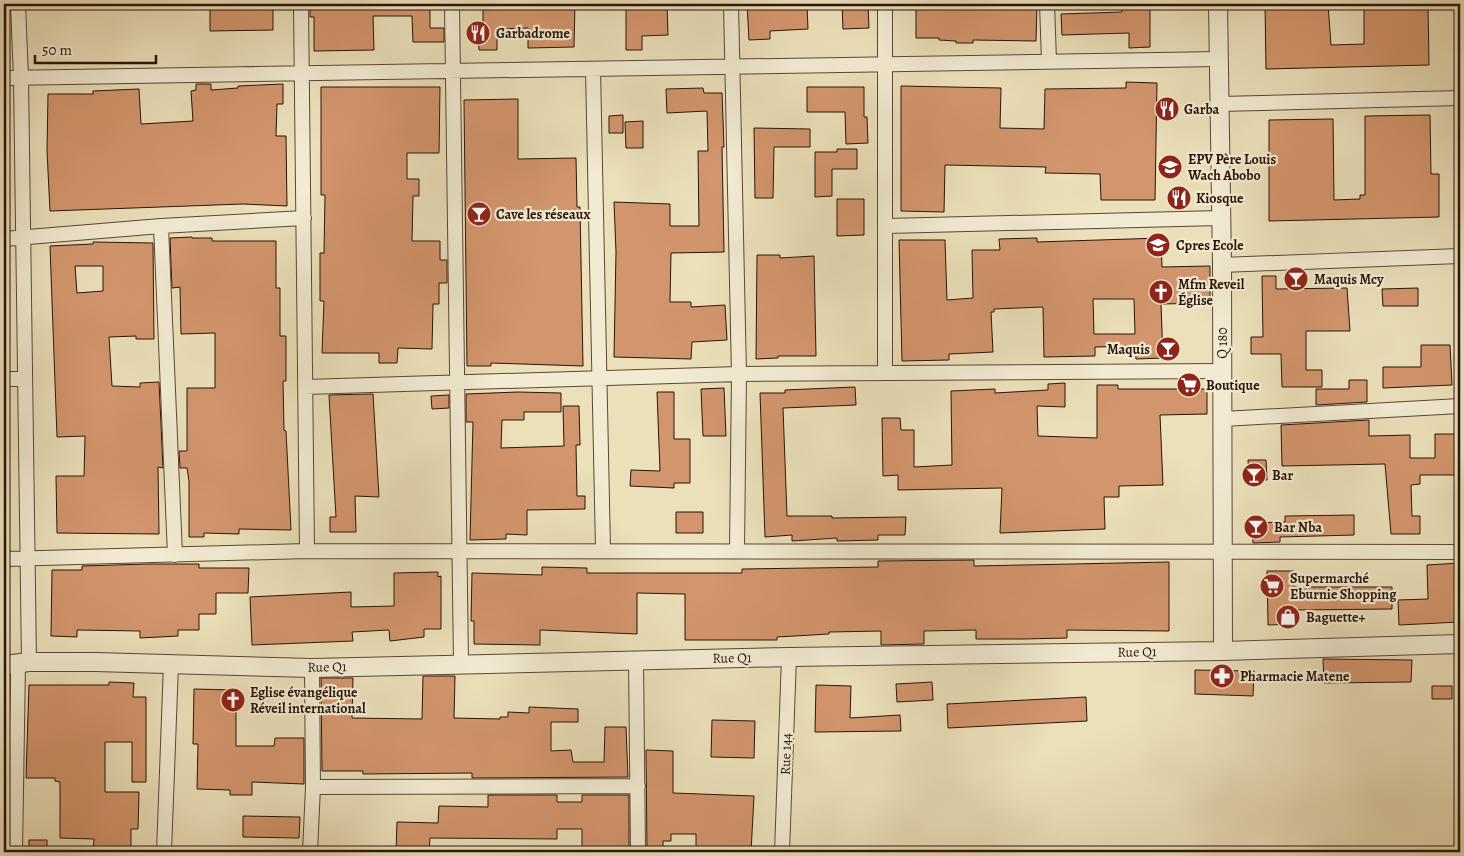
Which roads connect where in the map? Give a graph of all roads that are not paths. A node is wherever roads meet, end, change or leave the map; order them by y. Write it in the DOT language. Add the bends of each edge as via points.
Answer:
graph roads {
  1 [pos="18,4"];
  2 [pos="302,4"];
  3 [pos="452,4"];
  4 [pos="731,4"];
  5 [pos="885,4"];
  6 [pos="1047,4"];
  7 [pos="1218,4"];
  8 [pos="1220,58"];
  9 [pos="1048,61"];
  10 [pos="886,64"];
  11 [pos="732,66"];
  12 [pos="593,68"];
  13 [pos="454,71"];
  14 [pos="302,73"];
  15 [pos="4,78"];
  16 [pos="21,78"];
  17 [pos="1460,98"];
  18 [pos="1220,104"];
  19 [pos="304,218"];
  20 [pos="1221,218"];
  21 [pos="161,226"];
  22 [pos="886,226"];
  23 [pos="4,239"];
  24 [pos="22,239"];
  25 [pos="1460,256"];
  26 [pos="1222,265"];
  27 [pos="1223,371"];
  28 [pos="885,373"];
  29 [pos="739,374"];
  30 [pos="598,377"];
  31 [pos="4,379"];
  32 [pos="24,379"];
  33 [pos="457,382"];
  34 [pos="305,387"];
  35 [pos="1460,406"];
  36 [pos="1223,420"];
  37 [pos="459,550"];
  38 [pos="603,550"];
  39 [pos="737,550"];
  40 [pos="307,551"];
  41 [pos="1223,552"];
  42 [pos="1460,552"];
  43 [pos="175,555"];
  44 [pos="28,559"];
  45 [pos="4,560"];
  46 [pos="1460,644"];
  47 [pos="1223,652"];
  48 [pos="789,656"];
  49 [pos="636,660"];
  50 [pos="461,663"];
  51 [pos="17,664"];
  52 [pos="171,664"];
  53 [pos="312,668"];
  54 [pos="638,786"];
  55 [pos="314,787"];
  56 [pos="15,852"];
  57 [pos="164,852"];
  58 [pos="310,852"];
  59 [pos="638,852"];
  60 [pos="782,852"];
  1 -- 16 [label="street"];
  2 -- 14 [label="street"];
  3 -- 13 [label="street"];
  4 -- 11 [label="street"];
  5 -- 10 [label="street"];
  6 -- 9 [label="street"];
  7 -- 8 [label="street, Q 180"];
  8 -- 9 [label="street"];
  8 -- 18 [label="street, Q 180"];
  9 -- 10 [label="street"];
  10 -- 11 [label="street"];
  10 -- 22 [label="street"];
  11 -- 12 [label="street"];
  11 -- 29 [label="street"];
  12 -- 13 [label="street"];
  12 -- 30 [label="street"];
  13 -- 14 [label="street"];
  13 -- 33 [label="street"];
  14 -- 16 [label="street"];
  14 -- 19 [label="street"];
  15 -- 16 [label="street"];
  16 -- 24 [label="street"];
  17 -- 18 [label="street"];
  18 -- 20 [label="street, Q 180"];
  19 -- 21 [label="street"];
  19 -- 34 [label="street"];
  20 -- 22 [label="street"];
  20 -- 26 [label="street, Q 180"];
  21 -- 24 [label="street"];
  21 -- 43 [label="street"];
  22 -- 28 [label="street"];
  23 -- 24 [label="street"];
  24 -- 32 [label="street"];
  25 -- 26 [label="street"];
  26 -- 27 [label="street, Q 180"];
  27 -- 28 [label="street"];
  27 -- 36 [label="street, Q 180"];
  28 -- 29 [label="street"];
  29 -- 30 [label="street"];
  29 -- 39 [label="street"];
  30 -- 33 [label="street"];
  30 -- 38 [label="street"];
  31 -- 32 [label="street"];
  32 -- 44 [label="street"];
  33 -- 34 [label="street"];
  33 -- 37 [label="street"];
  34 -- 40 [label="street"];
  35 -- 36 [label="street"];
  36 -- 41 [label="street, Q 180"];
  37 -- 38 [label="street"];
  37 -- 40 [label="street"];
  37 -- 50 [label="street"];
  38 -- 39 [label="street"];
  39 -- 41 [label="street"];
  40 -- 43 [label="street"];
  41 -- 42 [label="street"];
  41 -- 47 [label="street, Q 180"];
  43 -- 44 [label="street"];
  44 -- 45 [label="street"];
  44 -- 51 [label="street"];
  46 -- 47 [label="street, Rue Q1"];
  47 -- 48 [label="street, Rue Q1"];
  48 -- 49 [label="street, Rue Q1"];
  48 -- 60 [label="street, Rue 144"];
  49 -- 50 [label="street, Rue Q1"];
  49 -- 54 [label="street"];
  50 -- 53 [label="street, Rue Q1"];
  51 -- 52 [label="street, Rue Q1"];
  51 -- 56 [label="street"];
  52 -- 53 [label="street, Rue Q1"];
  52 -- 57 [label="street"];
  53 -- 55 [label="street"];
  54 -- 55 [label="street"];
  54 -- 59 [label="street"];
  55 -- 58 [label="street"];
}
